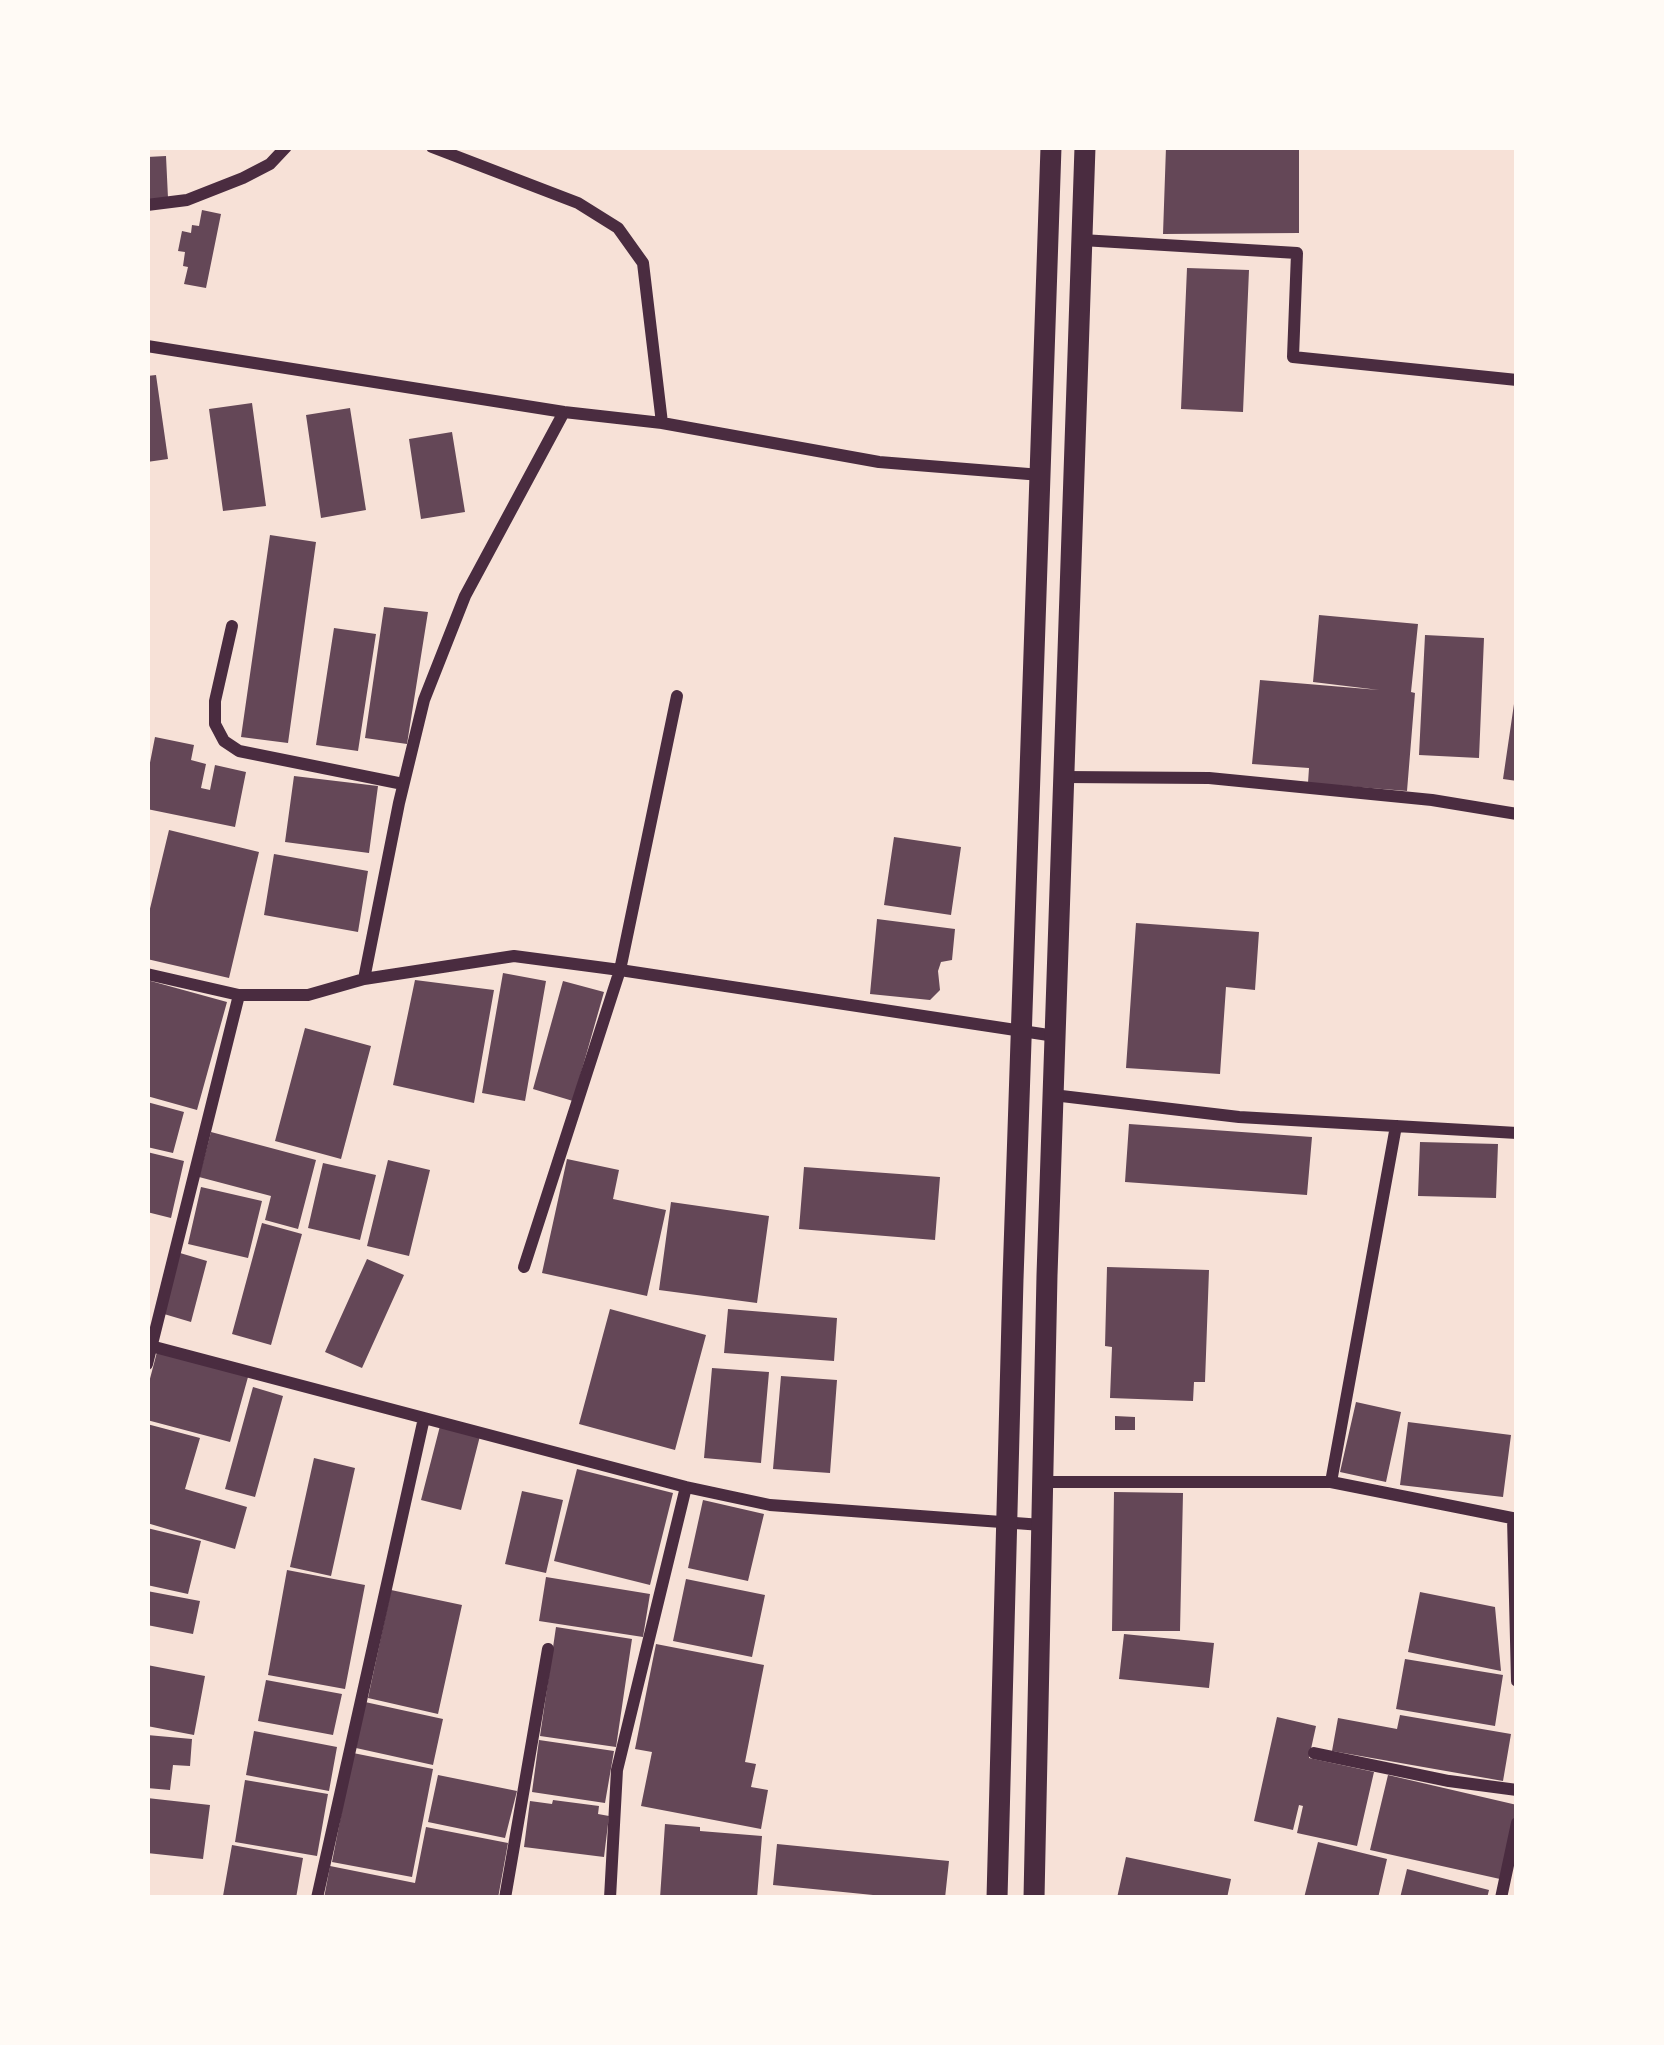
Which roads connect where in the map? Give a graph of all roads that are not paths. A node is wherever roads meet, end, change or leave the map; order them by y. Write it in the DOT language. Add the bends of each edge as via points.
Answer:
graph roads {
  1 [pos="286,147"];
  2 [pos="432,147"];
  3 [pos="1051,147"];
  4 [pos="1085,147"];
  5 [pos="147,205"];
  6 [pos="1082,240"];
  7 [pos="147,346"];
  8 [pos="1517,380"];
  9 [pos="564,412"];
  10 [pos="662,423"];
  11 [pos="1041,475"];
  12 [pos="232,626"];
  13 [pos="677,696"];
  14 [pos="1064,777"];
  15 [pos="404,784"];
  16 [pos="1517,814"];
  17 [pos="620,970"];
  18 [pos="147,974"];
  19 [pos="364,979"];
  20 [pos="239,995"];
  21 [pos="1022,1033"];
  22 [pos="1055,1036"];
  23 [pos="1053,1095"];
  24 [pos="1396,1126"];
  25 [pos="1517,1133"];
  26 [pos="524,1267"];
  27 [pos="150,1345"];
  28 [pos="147,1364"];
  29 [pos="424,1418"];
  30 [pos="1045,1482"];
  31 [pos="1330,1482"];
  32 [pos="686,1487"];
  33 [pos="1515,1518"];
  34 [pos="1006,1524"];
  35 [pos="1042,1525"];
  36 [pos="548,1649"];
  37 [pos="1517,1681"];
  38 [pos="1314,1753"];
  39 [pos="1517,1790"];
  40 [pos="1517,1823"];
  41 [pos="316,1898"];
  42 [pos="505,1898"];
  43 [pos="610,1898"];
  44 [pos="997,1898"];
  45 [pos="1034,1898"];
  46 [pos="1501,1898"];
  1 -- 5 [label="street" via="243,178 187,200"];
  2 -- 10 [label="street" via="578,203 618,228 643,263"];
  3 -- 11 [label="street"];
  4 -- 6 [label="street"];
  6 -- 8 [label="street" via="1298,253 1293,357"];
  6 -- 14 [label="street"];
  7 -- 9 [label="street"];
  9 -- 10 [label="street"];
  9 -- 15 [label="street" via="465,596 424,700"];
  10 -- 11 [label="street" via="879,462"];
  11 -- 21 [label="street"];
  12 -- 15 [label="street" via="215,701 224,741 239,751"];
  13 -- 17 [label="street"];
  14 -- 16 [label="street" via="1209,778"];
  14 -- 22 [label="street"];
  15 -- 19 [label="street"];
  17 -- 19 [label="street" via="514,956"];
  17 -- 21 [label="street"];
  17 -- 26 [label="street"];
  18 -- 20 [label="street"];
  19 -- 20 [label="street" via="308,994"];
  20 -- 27 [label="street"];
  21 -- 22 [label="street"];
  21 -- 34 [label="street"];
  22 -- 23 [label="street"];
  23 -- 24 [label="street" via="1239,1118"];
  23 -- 30 [label="street"];
  24 -- 25 [label="street"];
  24 -- 31 [label="street"];
  27 -- 28 [label="street"];
  27 -- 29 [label="street"];
  29 -- 32 [label="street"];
  29 -- 41 [label="street"];
  30 -- 31 [label="street"];
  30 -- 35 [label="street"];
  31 -- 33 [label="street"];
  32 -- 34 [label="street" via="770,1504"];
  32 -- 43 [label="street" via="616,1770"];
  33 -- 37 [label="street"];
  34 -- 35 [label="street"];
  34 -- 44 [label="street"];
  35 -- 45 [label="street"];
  36 -- 42 [label="street"];
  38 -- 39 [label="street"];
  40 -- 46 [label="street"];
}
